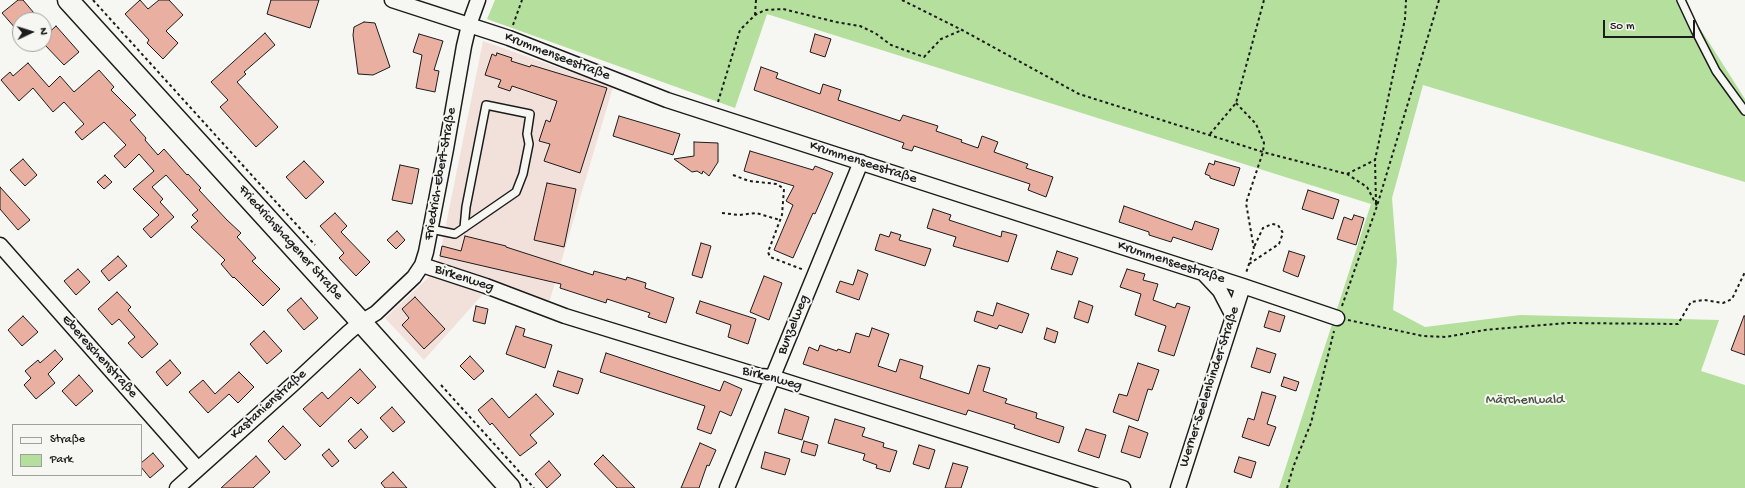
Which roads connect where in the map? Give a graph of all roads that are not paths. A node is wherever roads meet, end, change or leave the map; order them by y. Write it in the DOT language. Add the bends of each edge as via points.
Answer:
graph roads {
  1 [pos="68,0"];
  2 [pos="392,0"];
  3 [pos="478,0"];
  4 [pos="1681,0"];
  5 [pos="469,25"];
  6 [pos="1745,111"];
  7 [pos="861,162"];
  8 [pos="464,228"];
  9 [pos="431,229"];
  10 [pos="0,245"];
  11 [pos="422,265"];
  12 [pos="1203,273"];
  13 [pos="1243,286"];
  14 [pos="1233,316"];
  15 [pos="1337,318"];
  16 [pos="361,322"];
  17 [pos="772,377"];
  18 [pos="198,468"];
  19 [pos="177,488"];
  20 [pos="510,488"];
  21 [pos="727,488"];
  22 [pos="1123,488"];
  23 [pos="1178,488"];
  1 -- 16 [label="main road, Friedrichshagener Straße"];
  2 -- 5 [label="street, Krummenseestraße"];
  3 -- 5 [label="street, Friedrich-Ebert-Straße"];
  4 -- 6 [label="lane" via="1716,71"];
  5 -- 7 [label="street, Krummenseestraße" via="509,38 667,100"];
  5 -- 9 [label="street, Friedrich-Ebert-Straße"];
  7 -- 12 [label="street, Krummenseestraße"];
  7 -- 17 [label="street, Bunzelweg"];
  8 -- 8 [label="lane" via="516,192 523,174 529,144 527,134 530,114 486,106"];
  8 -- 9 [label="lane" via="455,234"];
  9 -- 11 [label="street, Friedrich-Ebert-Straße"];
  10 -- 18 [label="street, Ebereschenstraße"];
  11 -- 16 [label="street, Friedrich-Ebert-Straße" via="414,277 376,313"];
  11 -- 17 [label="street, Birkenweg" via="565,316 760,376"];
  12 -- 13 [label="street, Krummenseestraße"];
  12 -- 14 [label="street" via="1214,282"];
  13 -- 14 [label="street, Werner-Seelenbinder-Straße"];
  13 -- 15 [label="street, Krummenseestraße"];
  14 -- 23 [label="street, Werner-Seelenbinder-Straße"];
  16 -- 18 [label="street, Kastanienstraße"];
  16 -- 20 [label="main road, Friedrichshagener Straße"];
  17 -- 21 [label="street, Bunzelweg"];
  17 -- 22 [label="street, Birkenweg"];
  18 -- 19 [label="street, Kastanienstraße"];
}
